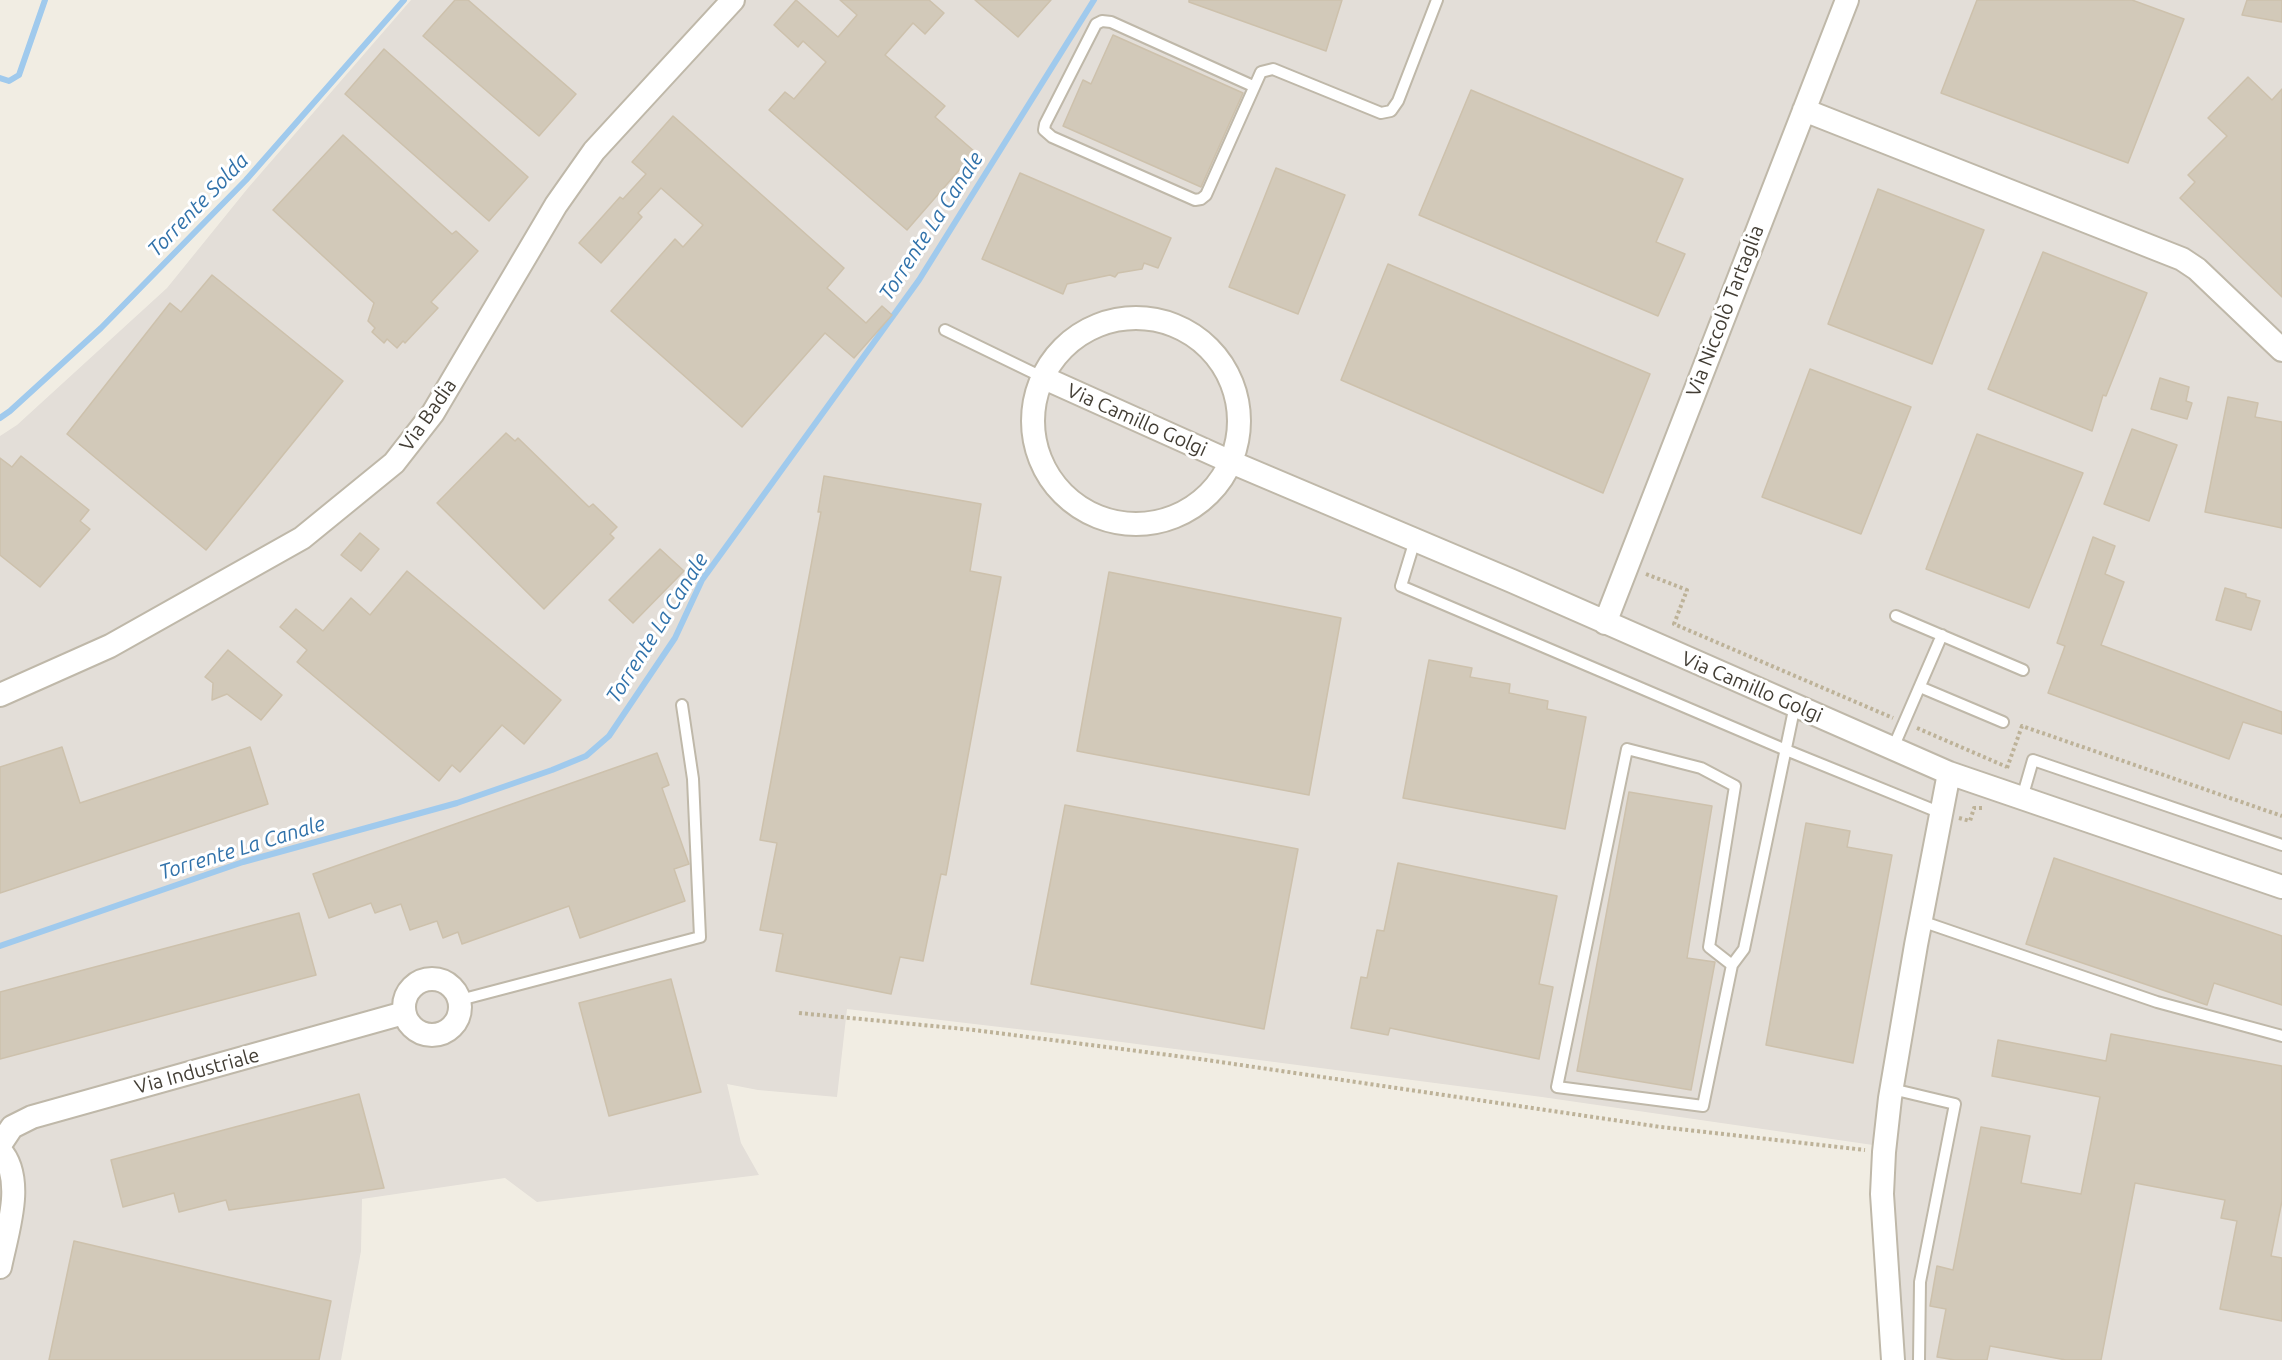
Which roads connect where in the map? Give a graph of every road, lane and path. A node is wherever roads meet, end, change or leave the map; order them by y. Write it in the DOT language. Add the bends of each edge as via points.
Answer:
graph roads {
  1 [pos="733,0"];
  2 [pos="1437,0"];
  3 [pos="1847,0"];
  4 [pos="1253,86"];
  5 [pos="1804,110"];
  6 [pos="945,330"];
  7 [pos="2282,350"];
  8 [pos="1042,377"];
  9 [pos="1231,462"];
  10 [pos="1415,540"];
  11 [pos="1641,572"];
  12 [pos="1896,616"];
  13 [pos="1605,623"];
  14 [pos="1942,635"];
  15 [pos="1771,666"];
  16 [pos="2023,670"];
  17 [pos="1920,687"];
  18 [pos="0,695"];
  19 [pos="682,705"];
  20 [pos="1795,705"];
  21 [pos="2003,722"];
  22 [pos="1893,748"];
  23 [pos="1786,750"];
  24 [pos="1949,773"];
  25 [pos="2013,795"];
  26 [pos="1941,813"];
  27 [pos="2282,816"];
  28 [pos="2282,845"];
  29 [pos="2282,887"];
  30 [pos="1921,921"];
  31 [pos="1732,965"];
  32 [pos="460,1000"];
  33 [pos="799,1013"];
  34 [pos="404,1014"];
  35 [pos="2282,1036"];
  36 [pos="1892,1089"];
  37 [pos="0,1144"];
  38 [pos="0,1150"];
  39 [pos="1884,1152"];
  40 [pos="0,1267"];
  41 [pos="1893,1360"];
  42 [pos="1919,1360"];
  1 -- 18 [label="street, Via Badia" via="594,150 556,205 434,413 394,463 302,538 110,646"];
  2 -- 4 [label="lane" via="1391,111 1381,113 1269,68 1261,72"];
  3 -- 5 [label="street, Via Niccolò Tartaglia"];
  4 -- 4 [label="lane" via="1102,21 1095,24 1044,130 1195,200 1201,199"];
  5 -- 7 [label="street" via="2182,259"];
  5 -- 13 [label="street, Via Niccolò Tartaglia"];
  6 -- 8 [label="lane"];
  8 -- 9 [label="street, Via Camillo Golgi"];
  8 -- 9 [label="street, Via Camillo Golgi" via="1062,348 1092,328 1126,318 1162,321 1194,335 1220,360 1236,392 1240,427"];
  8 -- 9 [label="street, Via Camillo Golgi" via="1032,409 1034,441 1045,472 1066,498 1093,516 1125,525 1158,522 1188,510 1214,490"];
  9 -- 10 [label="street, Via Camillo Golgi"];
  10 -- 13 [label="street, Via Camillo Golgi"];
  10 -- 23 [label="lane" via="1401,586"];
  11 -- 15 [label="path" via="1687,590 1674,624"];
  12 -- 14 [label="lane"];
  13 -- 20 [label="street, Via Camillo Golgi"];
  14 -- 16 [label="lane"];
  14 -- 17 [label="lane"];
  17 -- 21 [label="lane"];
  17 -- 22 [label="lane"];
  19 -- 32 [label="lane" via="693,779 700,937"];
  20 -- 22 [label="street, Via Camillo Golgi"];
  20 -- 23 [label="lane"];
  22 -- 24 [label="street, Via Camillo Golgi"];
  23 -- 26 [label="lane"];
  23 -- 31 [label="lane" via="1744,949"];
  24 -- 25 [label="street, Via Camillo Golgi"];
  24 -- 26 [label="street"];
  25 -- 27 [label="path" via="2007,767 2022,726"];
  25 -- 28 [label="lane" via="2033,760"];
  25 -- 29 [label="street, Via Camillo Golgi"];
  26 -- 30 [label="street"];
  30 -- 35 [label="lane" via="2157,1002"];
  30 -- 36 [label="street"];
  31 -- 31 [label="lane" via="1709,947 1735,786 1701,768 1627,749 1557,1087 1703,1106"];
  32 -- 34 [label="street" via="454,1025 439,1034 421,1033"];
  32 -- 34 [label="street" via="449,984 430,978 406,994"];
  33 -- 39 [label="path" via="1200,1059 1661,1127"];
  34 -- 37 [label="street, Via Industriale" via="32,1117 12,1127"];
  36 -- 39 [label="street"];
  36 -- 42 [label="lane" via="1955,1104 1920,1282"];
  38 -- 40 [label="street" via="8,1158 14,1177"];
  39 -- 41 [label="street" via="1882,1194"];
}
